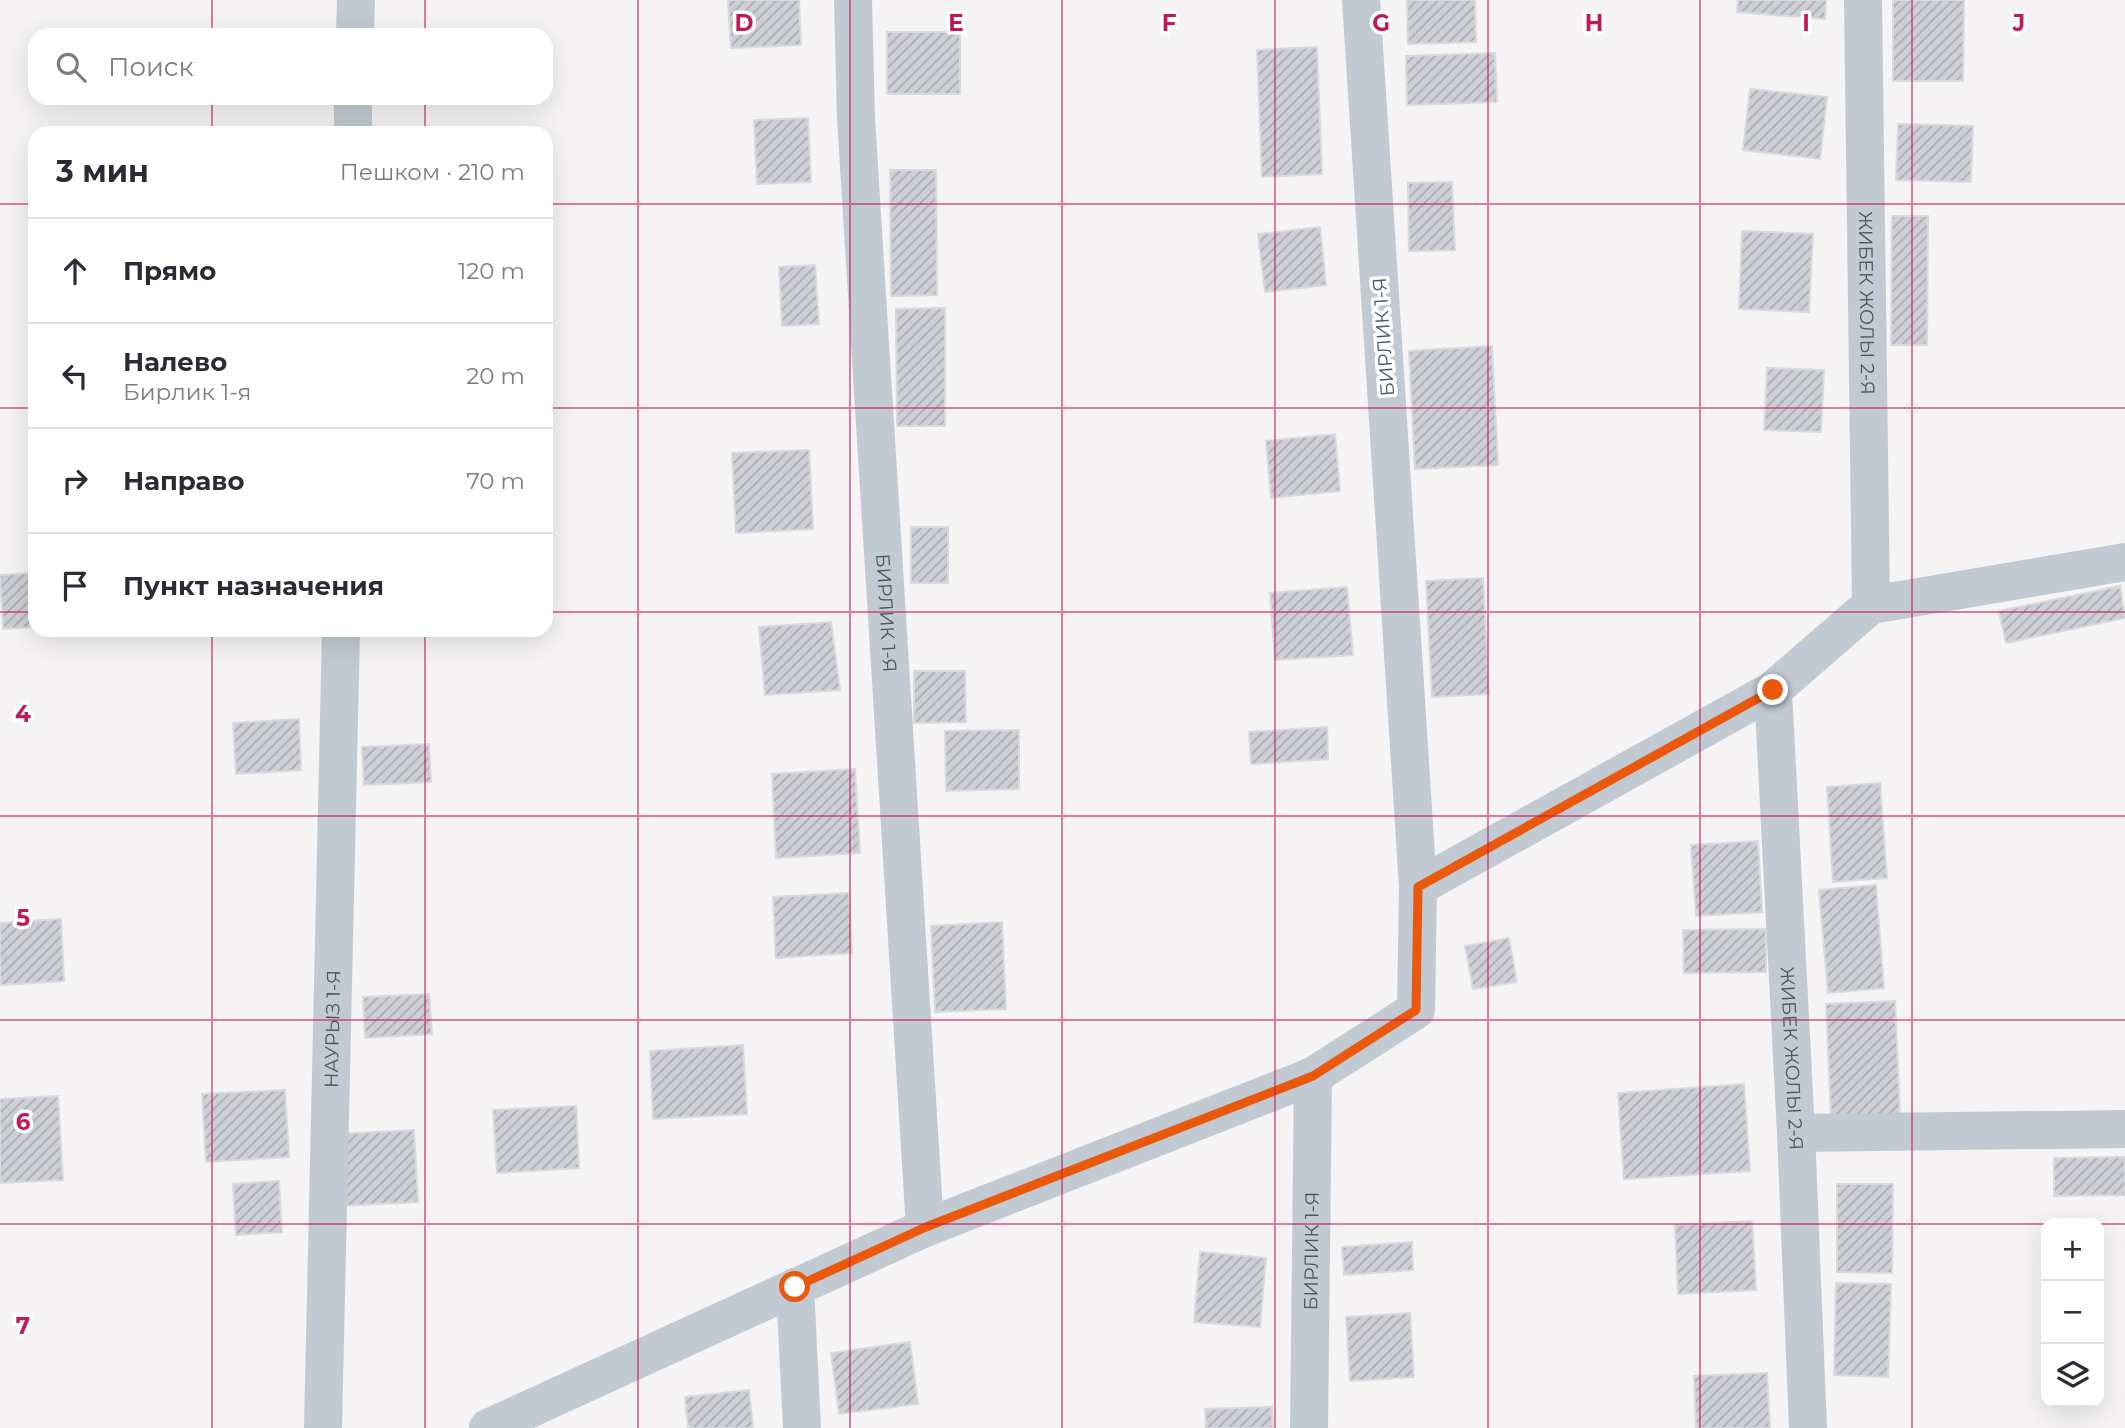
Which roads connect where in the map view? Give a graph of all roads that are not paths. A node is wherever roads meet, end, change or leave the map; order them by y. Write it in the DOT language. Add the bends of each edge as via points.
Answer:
graph roads {
  1 [pos="356,0"];
  2 [pos="853,0"];
  3 [pos="1361,0"];
  4 [pos="1863,0"];
  5 [pos="355,28"];
  6 [pos="353,105"];
  7 [pos="353,126"];
  8 [pos="2125,562"];
  9 [pos="1871,605"];
  10 [pos="341,637"];
  11 [pos="1773,690"];
  12 [pos="1418,887"];
  13 [pos="1313,1076"];
  14 [pos="2125,1129"];
  15 [pos="1796,1133"];
  16 [pos="926,1227"];
  17 [pos="795,1287"];
  18 [pos="323,1428"];
  19 [pos="488,1428"];
  20 [pos="802,1428"];
  21 [pos="1309,1428"];
  22 [pos="1808,1428"];
  1 -- 5 [label="street"];
  2 -- 16 [label="street, БИРЛИК 1-Я" via="856,118"];
  3 -- 12 [label="street, БИРЛИК 1-Я"];
  4 -- 9 [label="street, ЖИБЕК ЖОЛЫ 2-Я"];
  6 -- 7 [label="street"];
  8 -- 9 [label="street"];
  9 -- 11 [label="street"];
  10 -- 18 [label="street, НАУРЫЗ 1-Я"];
  11 -- 12 [label="street"];
  11 -- 15 [label="street, ЖИБЕК ЖОЛЫ 2-Я"];
  12 -- 13 [label="street, БИРЛИК 1-Я" via="1416,1010"];
  13 -- 16 [label="street"];
  13 -- 21 [label="street, БИРЛИК 1-Я"];
  14 -- 15 [label="street"];
  15 -- 22 [label="street, ЖИБЕК ЖОЛЫ 2-Я"];
  16 -- 17 [label="street"];
  17 -- 19 [label="street"];
  17 -- 20 [label="street"];
}
